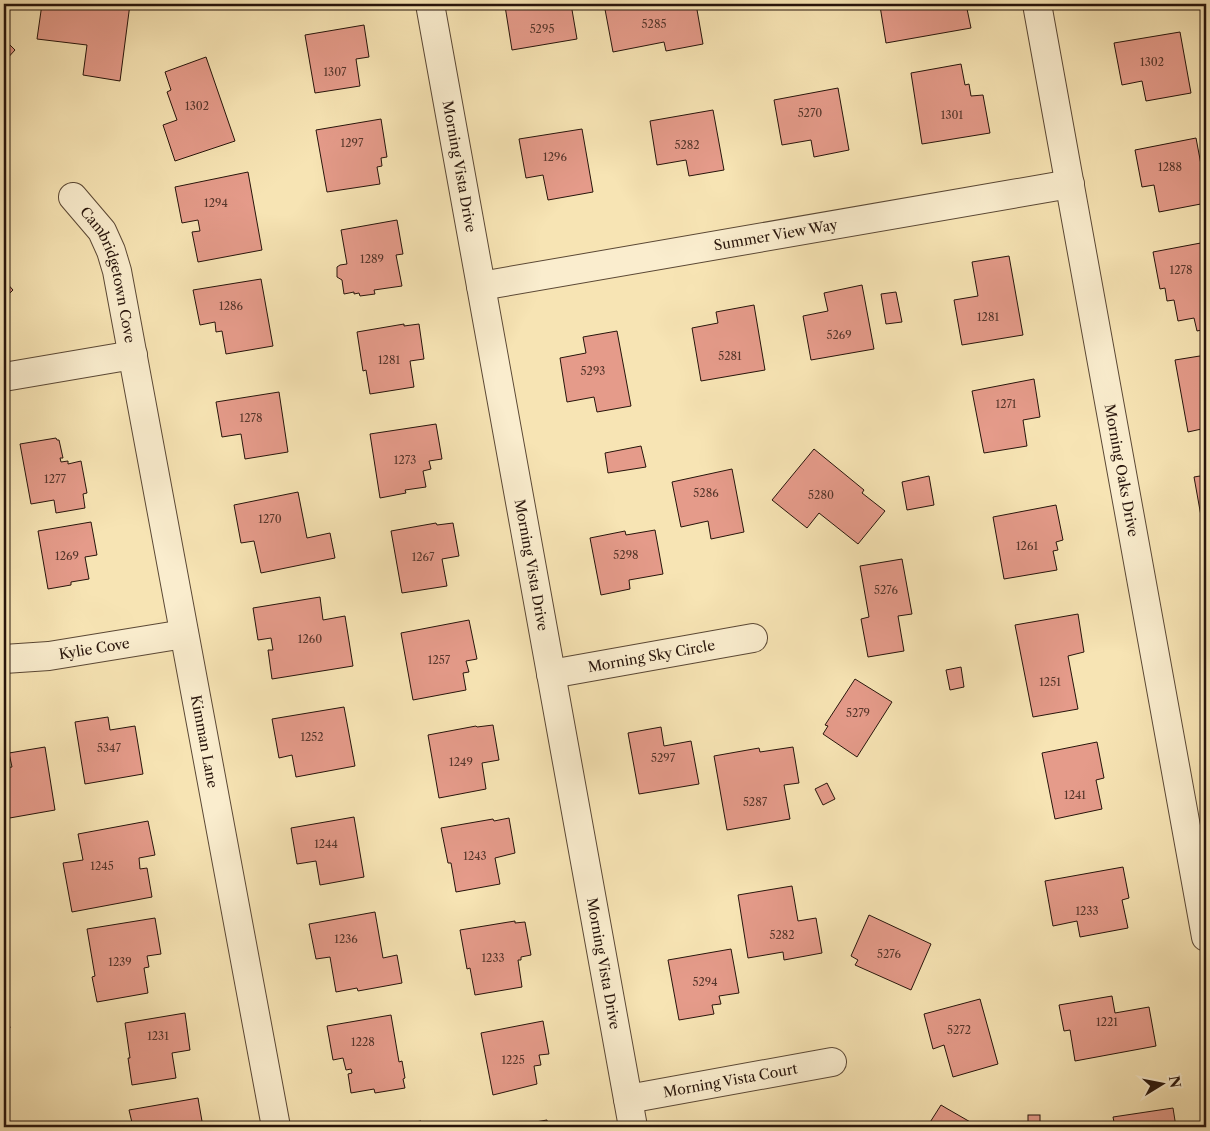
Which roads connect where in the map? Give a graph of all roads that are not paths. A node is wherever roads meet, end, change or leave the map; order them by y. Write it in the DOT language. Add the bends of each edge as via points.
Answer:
graph roads {
  1 [pos="430,4"];
  2 [pos="1037,4"];
  3 [pos="1070,184"];
  4 [pos="73,197"];
  5 [pos="481,286"];
  6 [pos="133,355"];
  7 [pos="4,378"];
  8 [pos="184,634"];
  9 [pos="753,638"];
  10 [pos="4,659"];
  11 [pos="551,674"];
  12 [pos="1206,937"];
  13 [pos="832,1062"];
  14 [pos="628,1099"];
  15 [pos="276,1127"];
  16 [pos="633,1127"];
  1 -- 5 [label="street, Morning Vista Drive"];
  2 -- 3 [label="street, Morning Oaks Drive"];
  3 -- 5 [label="street, Summer View Way"];
  3 -- 12 [label="street, Morning Oaks Drive"];
  4 -- 6 [label="street, Cambridgetown Cove" via="102,231 111,251"];
  5 -- 11 [label="street, Morning Vista Drive"];
  6 -- 7 [label="street"];
  6 -- 8 [label="street, Kimman Lane"];
  8 -- 10 [label="street, Kylie Cove" via="49,656"];
  8 -- 15 [label="street, Kimman Lane"];
  9 -- 11 [label="street, Morning Sky Circle"];
  11 -- 14 [label="street, Morning Vista Drive"];
  13 -- 14 [label="street, Morning Vista Court"];
  14 -- 16 [label="street, Morning Vista Drive"];
}
